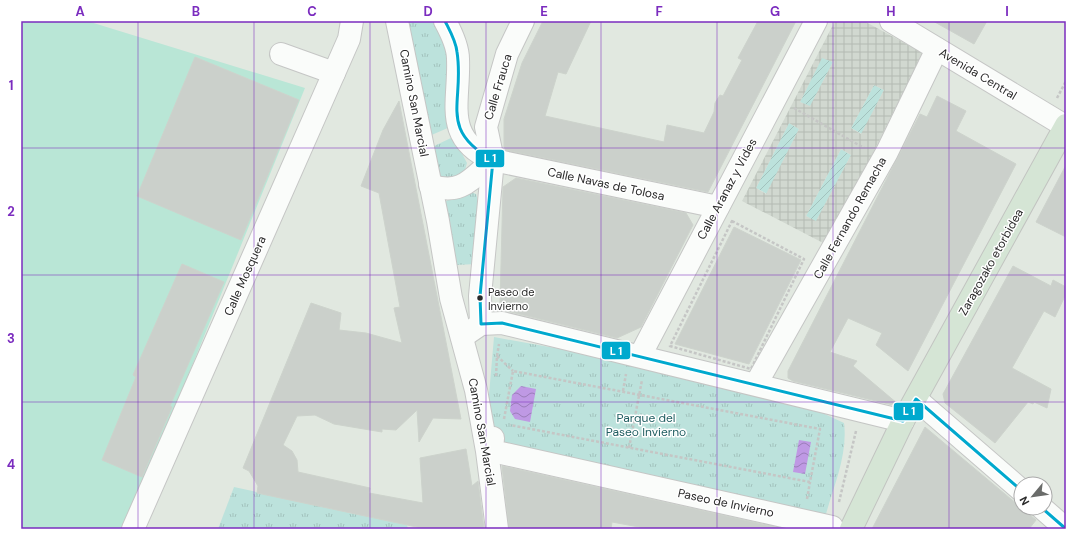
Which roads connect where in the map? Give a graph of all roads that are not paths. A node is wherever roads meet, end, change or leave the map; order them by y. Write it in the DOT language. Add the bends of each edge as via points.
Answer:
graph roads {
  1 [pos="352,21"];
  2 [pos="397,21"];
  3 [pos="445,21"];
  4 [pos="523,21"];
  5 [pos="816,21"];
  6 [pos="820,21"];
  7 [pos="891,21"];
  8 [pos="937,49"];
  9 [pos="281,54"];
  10 [pos="334,73"];
  11 [pos="1066,125"];
  12 [pos="493,160"];
  13 [pos="430,185"];
  14 [pos="722,200"];
  15 [pos="480,324"];
  16 [pos="462,337"];
  17 [pos="641,366"];
  18 [pos="756,384"];
  19 [pos="916,399"];
  20 [pos="903,421"];
  21 [pos="493,438"];
  22 [pos="1013,483"];
  23 [pos="1051,516"];
  24 [pos="842,528"];
  25 [pos="133,529"];
  26 [pos="497,529"];
  27 [pos="1066,529"];
  1 -- 10 [label="street, Calle Mosquera" via="349,39"];
  2 -- 13 [label="street, Camino San Marcial"];
  3 -- 12 [label="street" via="458,57 455,108 458,124 467,142 479,154"];
  4 -- 12 [label="street, Calle Frauca" via="507,54 486,127"];
  5 -- 14 [label="street, Calle Aranaz y Vides"];
  6 -- 14 [label="street" via="821,27 788,102 751,174"];
  7 -- 8 [label="street, Avenida Central"];
  8 -- 11 [label="street, Avenida Central"];
  8 -- 18 [label="street, Calle Fernando Remacha" via="887,152 811,260"];
  9 -- 10 [label="street"];
  10 -- 25 [label="street, Calle Mosquera"];
  11 -- 19 [label="main road, Zaragozako etorbidea"];
  12 -- 13 [label="street" via="460,188 443,189"];
  12 -- 14 [label="street, Calle Navas de Tolosa"];
  12 -- 15 [label="street, Calle Frauca" via="480,296"];
  13 -- 16 [label="street, Camino San Marcial" via="450,298"];
  14 -- 17 [label="street, Calle Aranaz y Vides"];
  15 -- 16 [label="street"];
  15 -- 17 [label="street" via="502,323"];
  16 -- 26 [label="street, Camino San Marcial" via="480,412"];
  17 -- 18 [label="street"];
  18 -- 20 [label="street"];
  19 -- 20 [label="main road, Zaragozako etorbidea"];
  19 -- 22 [label="street"];
  20 -- 24 [label="main road"];
  21 -- 24 [label="street, Paseo de Invierno" via="492,451"];
  23 -- 27 [label="street"];
}
